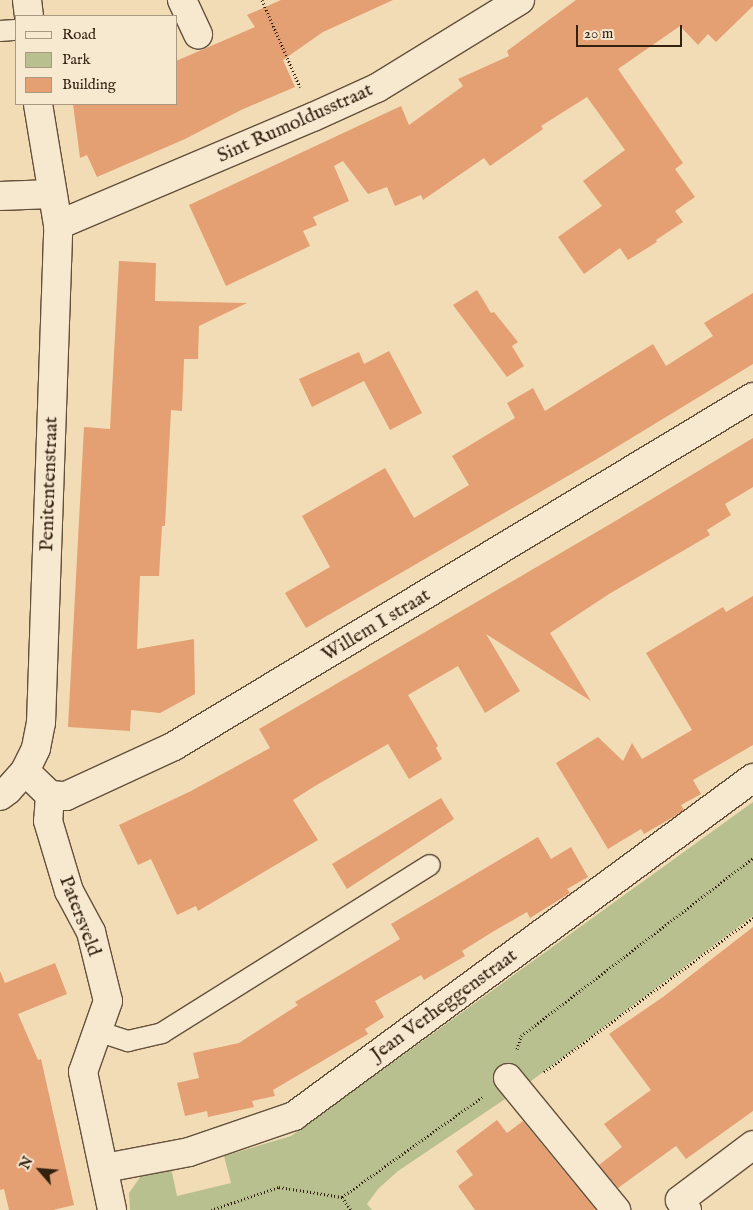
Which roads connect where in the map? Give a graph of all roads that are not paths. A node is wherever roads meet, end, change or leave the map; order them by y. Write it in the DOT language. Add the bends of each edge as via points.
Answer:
graph roads {
  1 [pos="27,0"];
  2 [pos="182,0"];
  3 [pos="520,0"];
  4 [pos="28,15"];
  5 [pos="15,30"];
  6 [pos="0,31"];
  7 [pos="198,34"];
  8 [pos="38,105"];
  9 [pos="52,194"];
  10 [pos="0,196"];
  11 [pos="58,225"];
  12 [pos="753,397"];
  13 [pos="25,771"];
  14 [pos="753,778"];
  15 [pos="50,795"];
  16 [pos="0,796"];
  17 [pos="430,865"];
  18 [pos="97,1031"];
  19 [pos="508,1078"];
  20 [pos="753,1145"];
  21 [pos="105,1168"];
  22 [pos="678,1207"];
  23 [pos="112,1210"];
  24 [pos="616,1210"];
  1 -- 4 [label="street"];
  2 -- 7 [label="street"];
  3 -- 11 [label="street, Sint Rumoldusstraat" via="377,88"];
  5 -- 6 [label="lane"];
  8 -- 9 [label="street, Penitentenstraat"];
  9 -- 10 [label="street"];
  9 -- 11 [label="street, Penitentenstraat"];
  11 -- 13 [label="street, Penitentenstraat" via="41,723 36,748"];
  12 -- 15 [label="street, Willem I straat" via="174,746 66,796"];
  13 -- 15 [label="street"];
  13 -- 16 [label="street"];
  14 -- 21 [label="street, Jean Verheggenstraat" via="294,1116 189,1152"];
  15 -- 18 [label="street, Patersveld" via="48,821 69,891 91,932 108,1001"];
  17 -- 18 [label="lane" via="162,1033 128,1042"];
  18 -- 21 [label="street, Patersveld" via="83,1072"];
  19 -- 24 [label="street"];
  20 -- 22 [label="street"];
  21 -- 23 [label="street, Patersveld"];
}
